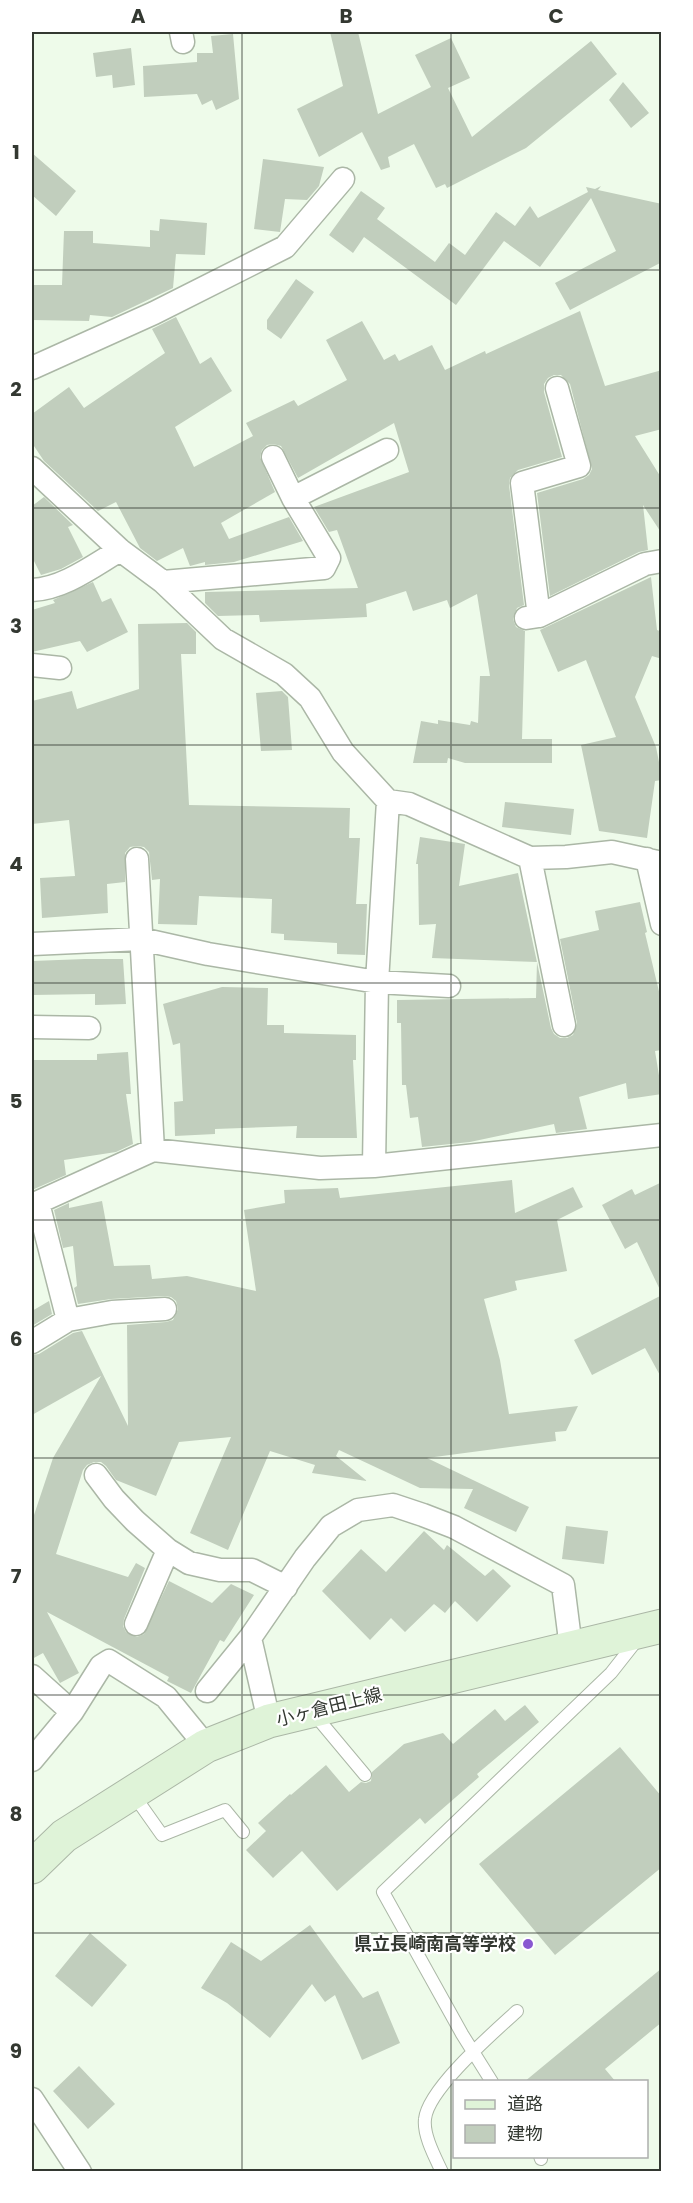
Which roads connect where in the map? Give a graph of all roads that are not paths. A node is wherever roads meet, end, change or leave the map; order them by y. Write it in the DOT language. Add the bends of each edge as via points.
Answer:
graph roads {
  1 [pos="343,179"];
  2 [pos="32,368"];
  3 [pos="557,388"];
  4 [pos="387,450"];
  5 [pos="273,457"];
  6 [pos="32,468"];
  7 [pos="293,498"];
  8 [pos="120,550"];
  9 [pos="662,561"];
  10 [pos="164,582"];
  11 [pos="32,590"];
  12 [pos="32,665"];
  13 [pos="60,668"];
  14 [pos="388,801"];
  15 [pos="530,858"];
  16 [pos="137,859"];
  17 [pos="654,861"];
  18 [pos="662,924"];
  19 [pos="141,939"];
  20 [pos="32,944"];
  21 [pos="377,982"];
  22 [pos="449,986"];
  23 [pos="564,1025"];
  24 [pos="32,1027"];
  25 [pos="89,1028"];
  26 [pos="662,1135"];
  27 [pos="153,1150"];
  28 [pos="374,1166"];
  29 [pos="35,1204"];
  30 [pos="165,1309"];
  31 [pos="68,1320"];
  32 [pos="32,1342"];
  33 [pos="96,1474"];
  34 [pos="168,1550"];
  35 [pos="286,1587"];
  36 [pos="136,1624"];
  37 [pos="653,1628"];
  38 [pos="250,1638"];
  39 [pos="571,1648"];
  40 [pos="32,1676"];
  41 [pos="207,1691"];
  42 [pos="311,1711"];
  43 [pos="72,1712"];
  44 [pos="269,1721"];
  45 [pos="206,1746"];
  46 [pos="32,1760"];
  47 [pos="365,1775"];
  48 [pos="132,1793"];
  49 [pos="243,1832"];
  50 [pos="32,1867"];
  51 [pos="517,2012"];
  52 [pos="472,2051"];
  53 [pos="491,2080"];
  54 [pos="32,2099"];
  55 [pos="80,2172"];
  56 [pos="442,2172"];
  1 -- 2 [label="street" via="285,248"];
  3 -- 9 [label="street" via="579,466 522,483 532,617 645,564"];
  4 -- 7 [label="street"];
  5 -- 7 [label="street"];
  6 -- 8 [label="street"];
  7 -- 10 [label="street" via="329,558 324,568"];
  8 -- 10 [label="street"];
  8 -- 11 [label="street" via="75,577 43,590"];
  10 -- 14 [label="street" via="223,639 284,674 310,698 343,752"];
  12 -- 13 [label="street"];
  14 -- 15 [label="street" via="409,804"];
  14 -- 21 [label="street"];
  15 -- 17 [label="street" via="612,852"];
  15 -- 23 [label="street"];
  16 -- 19 [label="street"];
  17 -- 18 [label="street"];
  19 -- 20 [label="street"];
  19 -- 21 [label="street"];
  19 -- 27 [label="street"];
  21 -- 22 [label="street"];
  21 -- 28 [label="street"];
  24 -- 25 [label="street"];
  26 -- 28 [label="street"];
  27 -- 28 [label="street" via="320,1168"];
  27 -- 29 [label="street"];
  29 -- 31 [label="street"];
  30 -- 31 [label="street"];
  31 -- 32 [label="street"];
  33 -- 34 [label="street" via="135,1521"];
  34 -- 35 [label="street" via="189,1563 220,1570 252,1570"];
  34 -- 36 [label="street"];
  35 -- 38 [label="street"];
  35 -- 39 [label="street" via="331,1526 358,1510 393,1505 454,1527 563,1585"];
  37 -- 39 [label="main road, 小ヶ倉田上線"];
  37 -- 52 [label="lane" via="383,1892"];
  38 -- 41 [label="street"];
  38 -- 44 [label="street"];
  39 -- 42 [label="main road, 小ヶ倉田上線"];
  40 -- 43 [label="street"];
  42 -- 44 [label="main road, 小ヶ倉田上線"];
  42 -- 47 [label="lane"];
  43 -- 45 [label="street" via="101,1665 109,1661 166,1697"];
  43 -- 46 [label="street"];
  44 -- 45 [label="main road, 小ヶ倉田上線"];
  45 -- 48 [label="main road, 小ヶ倉田上線"];
  48 -- 49 [label="lane" via="162,1835 225,1810"];
  48 -- 50 [label="main road, 小ヶ倉田上線" via="64,1836"];
  51 -- 52 [label="lane"];
  52 -- 53 [label="lane"];
  52 -- 56 [label="lane" via="428,2104 424,2122"];
  54 -- 55 [label="street"];
}
